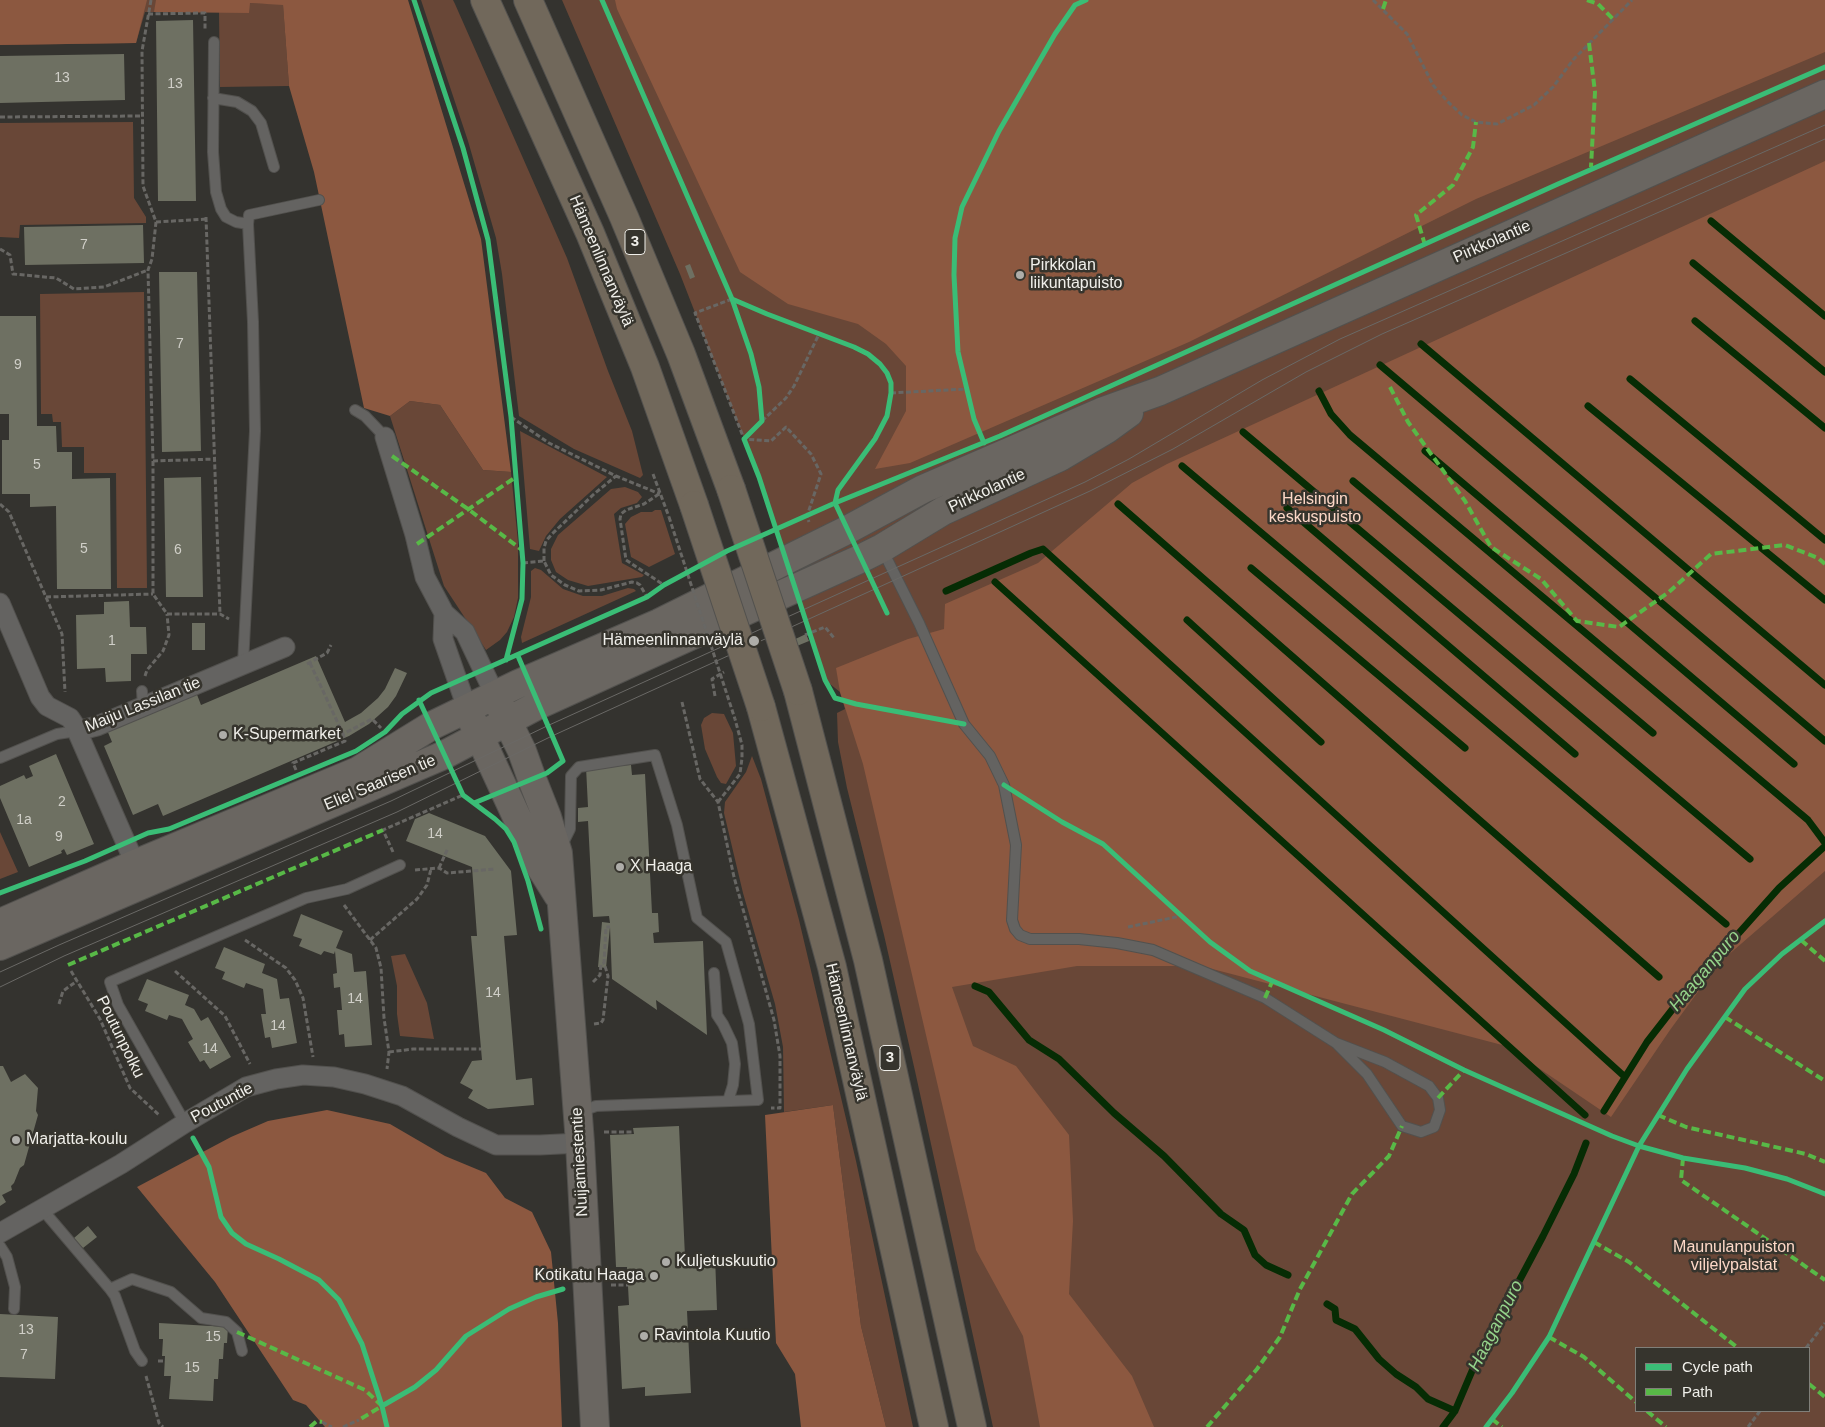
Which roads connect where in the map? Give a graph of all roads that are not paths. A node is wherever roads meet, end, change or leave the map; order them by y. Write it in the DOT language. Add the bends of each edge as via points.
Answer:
graph roads {
  1 [pos="485,0"];
  2 [pos="528,0"];
  3 [pos="214,42"];
  4 [pos="1825,94"];
  5 [pos="214,98"];
  6 [pos="274,167"];
  7 [pos="319,200"];
  8 [pos="248,224"];
  9 [pos="1160,391"];
  10 [pos="355,410"];
  11 [pos="385,437"];
  12 [pos="882,548"];
  13 [pos="798,555"];
  14 [pos="808,583"];
  15 [pos="0,603"];
  16 [pos="444,613"];
  17 [pos="286,647"];
  18 [pos="243,664"];
  19 [pos="495,695"];
  20 [pos="467,708"];
  21 [pos="506,722"];
  22 [pos="77,731"];
  23 [pos="479,737"];
  24 [pos="0,758"];
  25 [pos="558,853"];
  26 [pos="400,865"];
  27 [pos="140,874"];
  28 [pos="560,898"];
  29 [pos="0,924"];
  30 [pos="0,946"];
  31 [pos="714,973"];
  32 [pos="1336,1043"];
  33 [pos="728,1101"];
  34 [pos="578,1112"];
  35 [pos="184,1130"];
  36 [pos="589,1138"];
  37 [pos="42,1209"];
  38 [pos="0,1233"];
  39 [pos="0,1246"];
  40 [pos="110,1289"];
  41 [pos="14,1309"];
  42 [pos="242,1351"];
  43 [pos="142,1361"];
  44 [pos="595,1427"];
  45 [pos="934,1427"];
  46 [pos="972,1427"];
  1 -- 45 [label="highway, Hämeenlinnanväylä / 3, bridge" via="594,242 645,368 761,707 832,967"];
  2 -- 46 [label="highway, 3, bridge" via="681,354 731,489 798,691 868,960"];
  3 -- 5 [label="lane"];
  4 -- 9 [label="main road, Pirkkolantie"];
  5 -- 6 [label="lane" via="237,102 252,111 261,123"];
  5 -- 8 [label="lane" via="216,192 226,217"];
  7 -- 8 [label="lane" via="249,214"];
  8 -- 18 [label="lane" via="255,431"];
  9 -- 12 [label="main road, Pirkkolantie" via="1107,429 1060,457 943,511"];
  9 -- 13 [label="main road, Pirkkolantie" via="1101,412 923,490"];
  10 -- 11 [label="lane"];
  11 -- 16 [label="street" via="425,577"];
  12 -- 14 [label="main road, Pirkkolantie"];
  12 -- 32 [label="lane" via="964,724 990,756 1004,785 1016,845 1014,929 1030,939 1079,939 1153,950 1265,998"];
  13 -- 19 [label="main road, Eliel Saarisen tie" via="659,623"];
  14 -- 21 [label="main road, Eliel Saarisen tie"];
  15 -- 22 [label="street" via="40,697 47,706 70,718"];
  16 -- 19 [label="street" via="464,632"];
  16 -- 20 [label="street" via="443,639"];
  17 -- 18 [label="street, Maiju Lassilan tie"];
  18 -- 22 [label="street, Maiju Lassilan tie" via="143,698 94,727"];
  19 -- 20 [label="main road, Eliel Saarisen tie"];
  19 -- 21 [label="main road, Nuijamiestentie"];
  20 -- 23 [label="main road, Nuijamiestentie"];
  20 -- 27 [label="main road, Eliel Saarisen tie" via="413,735 358,771"];
  21 -- 23 [label="main road, Eliel Saarisen tie"];
  21 -- 25 [label="main road, Nuijamiestentie" via="522,751"];
  22 -- 24 [label="lane, Maiju Lassilan tie" via="57,734"];
  22 -- 27 [label="street"];
  23 -- 27 [label="main road, Eliel Saarisen tie" via="393,779"];
  23 -- 28 [label="main road, Nuijamiestentie" via="538,863"];
  25 -- 28 [label="main road, Nuijamiestentie"];
  25 -- 33 [label="lane" via="570,829 571,776 579,767 656,756 677,825 697,918 726,942 749,1024 758,1100"];
  26 -- 35 [label="lane" via="347,889 306,898 110,982 118,1005"];
  27 -- 29 [label="main road, Eliel Saarisen tie"];
  27 -- 30 [label="main road, Eliel Saarisen tie"];
  28 -- 34 [label="main road, Nuijamiestentie"];
  31 -- 33 [label="lane" via="716,1016 732,1043 735,1064"];
  32 -- 32 [label="lane" via="1367,1074 1402,1126 1421,1132 1434,1127 1440,1110 1438,1098 1429,1086 1386,1062"];
  33 -- 34 [label="lane" via="596,1106"];
  34 -- 36 [label="main road, Nuijamiestentie"];
  35 -- 36 [label="street, Poutuntie" via="246,1088 303,1075 334,1077 402,1096 496,1145 540,1145"];
  35 -- 37 [label="street, Poutuntie"];
  36 -- 44 [label="main road, Nuijamiestentie"];
  37 -- 38 [label="street, Poutuntie"];
  37 -- 40 [label="lane"];
  39 -- 41 [label="lane" via="7,1257 14,1288"];
  40 -- 42 [label="lane" via="132,1278 171,1292 201,1318 226,1322 237,1332"];
  40 -- 43 [label="lane"];
}
